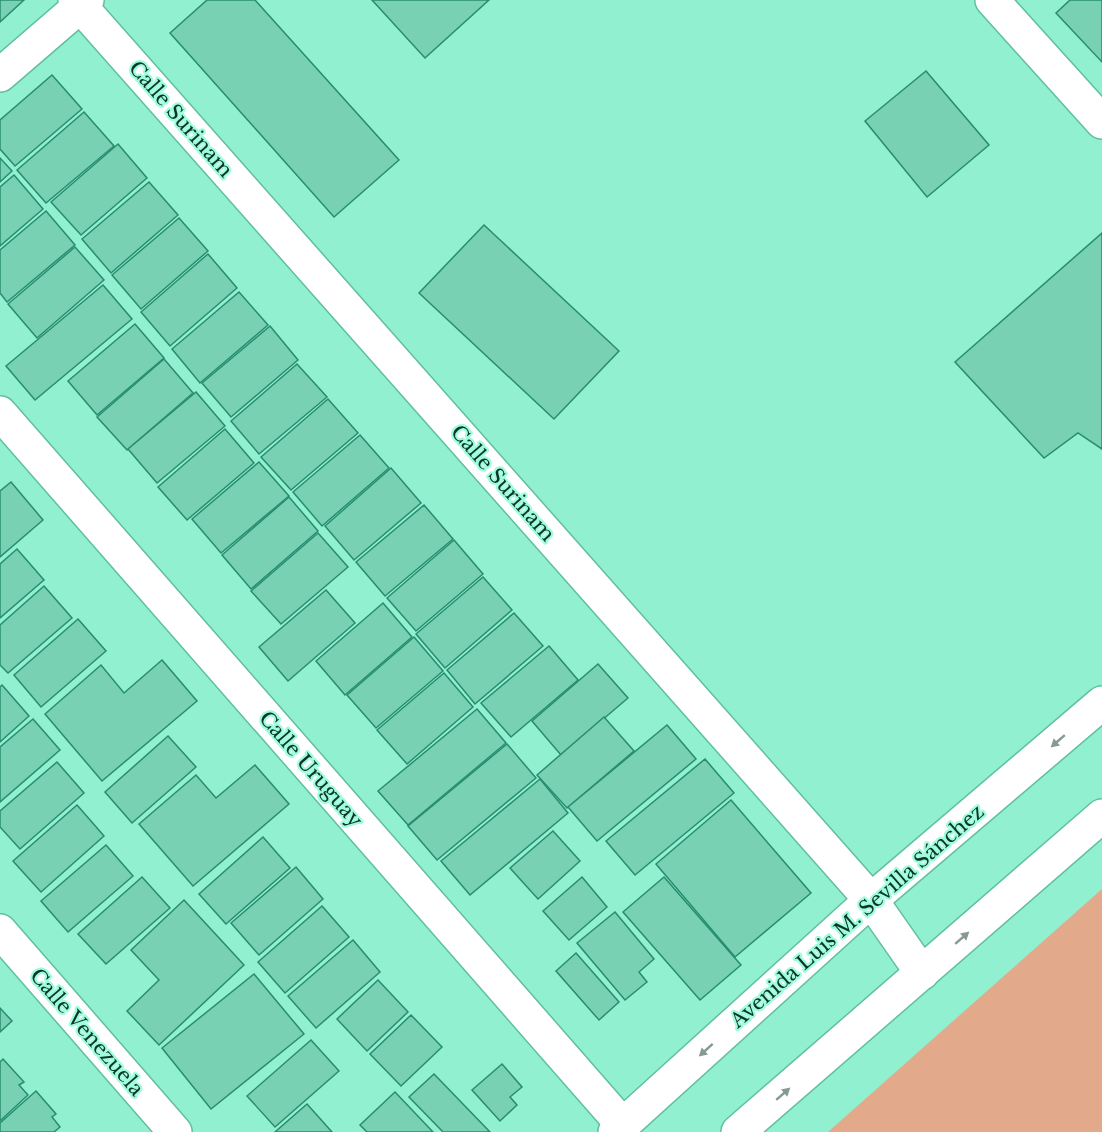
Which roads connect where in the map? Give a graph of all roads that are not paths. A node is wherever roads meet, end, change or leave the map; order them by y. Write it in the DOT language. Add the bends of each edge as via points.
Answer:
graph roads {
  1 [pos="992,0"];
  2 [pos="81,2"];
  3 [pos="0,75"];
  4 [pos="1102,122"];
  5 [pos="0,413"];
  6 [pos="1102,703"];
  7 [pos="1102,816"];
  8 [pos="872,900"];
  9 [pos="0,931"];
  10 [pos="922,973"];
  11 [pos="619,1129"];
  12 [pos="175,1132"];
  13 [pos="738,1132"];
  1 -- 4 [label="street"];
  2 -- 3 [label="street"];
  2 -- 8 [label="street, Calle Surinam"];
  5 -- 11 [label="street, Calle Uruguay"];
  6 -- 8 [label="street, Avenida Luis M. Sevilla Sánchez, one-way"];
  10 -- 7 [label="street, one-way"];
  8 -- 10 [label="street, Calle Surinam"];
  8 -- 11 [label="street, Avenida Luis M. Sevilla Sánchez, one-way"];
  9 -- 12 [label="street, Calle Venezuela"];
  13 -- 10 [label="street, one-way"];
}
